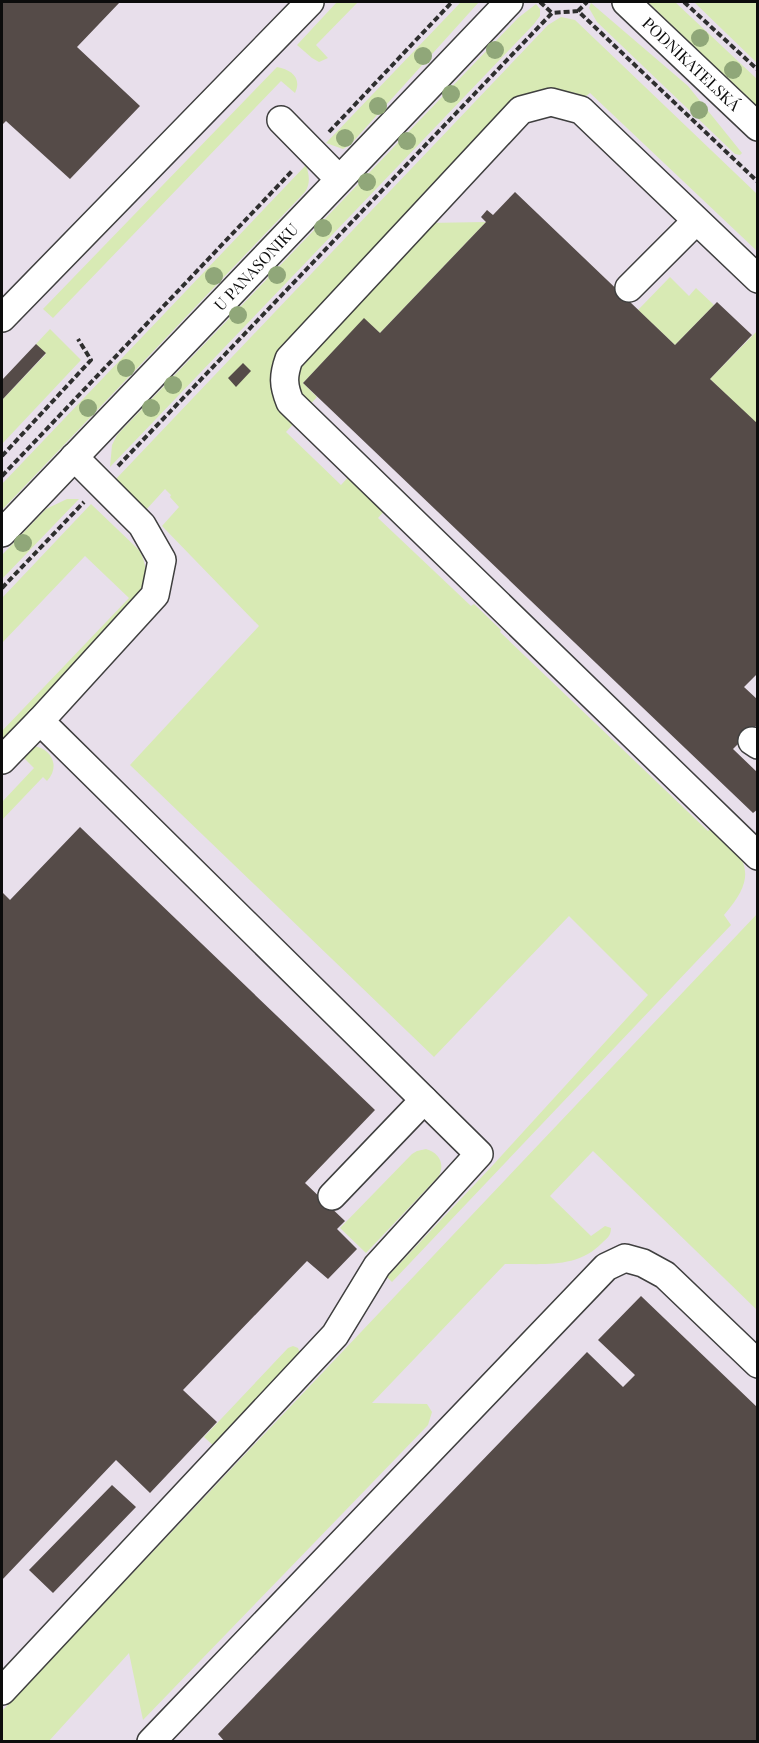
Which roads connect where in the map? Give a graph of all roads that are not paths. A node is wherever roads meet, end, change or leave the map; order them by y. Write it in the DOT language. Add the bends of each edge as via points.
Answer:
graph roads {
  1 [pos="310,2"];
  2 [pos="509,2"];
  3 [pos="626,2"];
  4 [pos="281,120"];
  5 [pos="758,128"];
  6 [pos="339,179"];
  7 [pos="696,221"];
  8 [pos="758,279"];
  9 [pos="629,288"];
  10 [pos="2,318"];
  11 [pos="74,457"];
  12 [pos="2,533"];
  13 [pos="40,721"];
  14 [pos="2,760"];
  15 [pos="758,856"];
  16 [pos="424,1100"];
  17 [pos="332,1196"];
  18 [pos="758,1364"];
  19 [pos="2,1691"];
  20 [pos="151,1742"];
  1 -- 10 [label="street"];
  2 -- 6 [label="street, U PANASONIKU"];
  3 -- 5 [label="street, PODNIKATELSKÁ"];
  4 -- 6 [label="street"];
  6 -- 11 [label="street, U PANASONIKU"];
  7 -- 8 [label="street"];
  7 -- 9 [label="street"];
  7 -- 15 [label="street" via="581,110 551,102 521,110 289,358 284,386 290,402"];
  11 -- 12 [label="street, U PANASONIKU"];
  11 -- 13 [label="street" via="142,525 162,560 155,595"];
  13 -- 14 [label="street"];
  13 -- 16 [label="street"];
  16 -- 17 [label="street"];
  16 -- 19 [label="street" via="479,1154 377,1266 335,1335"];
  18 -- 20 [label="street" via="665,1275 625,1258 606,1267"];
}
